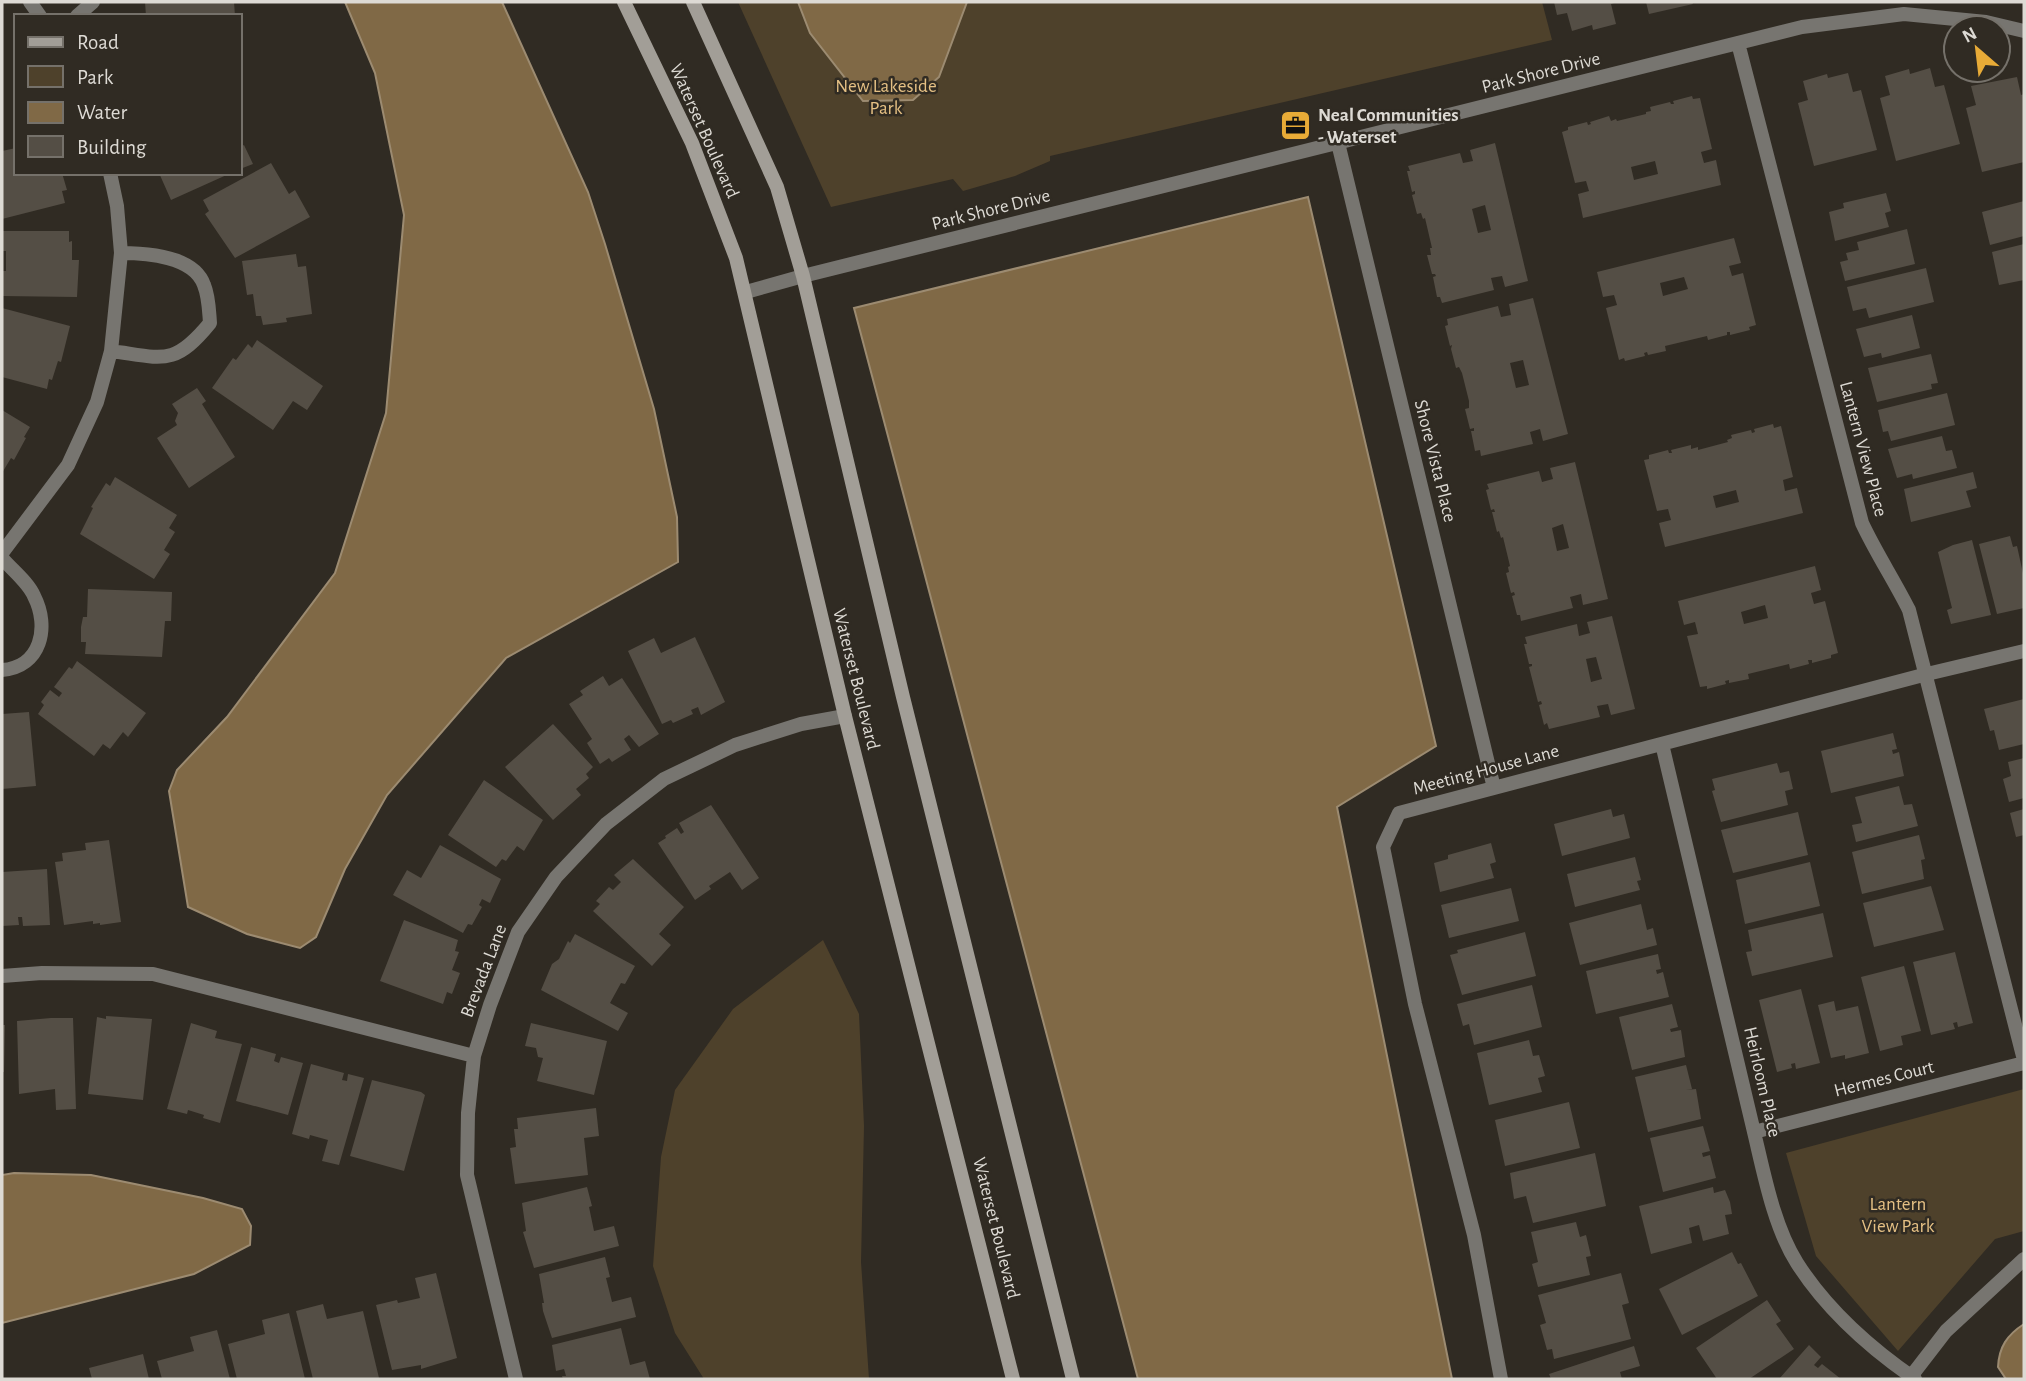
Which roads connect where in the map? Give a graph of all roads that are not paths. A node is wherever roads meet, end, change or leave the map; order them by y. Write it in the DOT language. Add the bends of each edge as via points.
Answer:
graph roads {
  1 [pos="93,2"];
  2 [pos="624,2"];
  3 [pos="693,2"];
  4 [pos="79,14"];
  5 [pos="2024,32"];
  6 [pos="1738,43"];
  7 [pos="1338,143"];
  8 [pos="110,175"];
  9 [pos="121,253"];
  10 [pos="803,276"];
  11 [pos="746,292"];
  12 [pos="111,351"];
  13 [pos="2,556"];
  14 [pos="2024,651"];
  15 [pos="2,670"];
  16 [pos="1927,674"];
  17 [pos="845,716"];
  18 [pos="1662,744"];
  19 [pos="1494,788"];
  20 [pos="2,976"];
  21 [pos="474,1056"];
  22 [pos="2024,1061"];
  23 [pos="1754,1132"];
  24 [pos="2024,1259"];
  25 [pos="1912,1378"];
  26 [pos="516,1379"];
  27 [pos="1013,1379"];
  28 [pos="1073,1379"];
  29 [pos="1501,1379"];
  1 -- 4 [label="street"];
  2 -- 11 [label="street, Waterset Boulevard" via="692,143"];
  3 -- 10 [label="street, Waterset Boulevard" via="777,187"];
  5 -- 6 [label="street, Park Shore Drive" via="1986,22 1904,14 1801,27"];
  6 -- 7 [label="street, Park Shore Drive"];
  6 -- 16 [label="street, Lantern View Place" via="1862,523 1909,610"];
  7 -- 10 [label="street, Park Shore Drive"];
  7 -- 19 [label="street, Shore Vista Place"];
  8 -- 9 [label="street"];
  9 -- 12 [label="street"];
  9 -- 12 [label="street" via="152,253 185,264 204,282 210,323 193,344 165,358"];
  10 -- 11 [label="street, Park Shore Drive"];
  10 -- 28 [label="street, Waterset Boulevard"];
  11 -- 17 [label="street, Waterset Boulevard"];
  12 -- 13 [label="street" via="97,402 68,465"];
  13 -- 15 [label="street" via="34,595 43,628 37,652 13,669"];
  14 -- 16 [label="street, Meeting House Lane"];
  16 -- 18 [label="street, Meeting House Lane"];
  16 -- 22 [label="street, Lantern View Place"];
  17 -- 21 [label="street, Brevada Lane" via="734,745 664,779 606,824 556,877 518,932"];
  17 -- 27 [label="street, Waterset Boulevard"];
  18 -- 19 [label="street, Meeting House Lane"];
  18 -- 23 [label="street, Heirloom Place"];
  19 -- 29 [label="street, Meeting House Lane" via="1399,813 1383,847 1415,1003 1474,1236"];
  20 -- 21 [label="street" via="153,974"];
  21 -- 26 [label="street, Brevada Lane" via="467,1175"];
  22 -- 23 [label="street, Hermes Court"];
  23 -- 25 [label="street, Heirloom Place" via="1768,1189 1796,1262 1846,1324"];
  24 -- 25 [label="street" via="1946,1331"];
}
